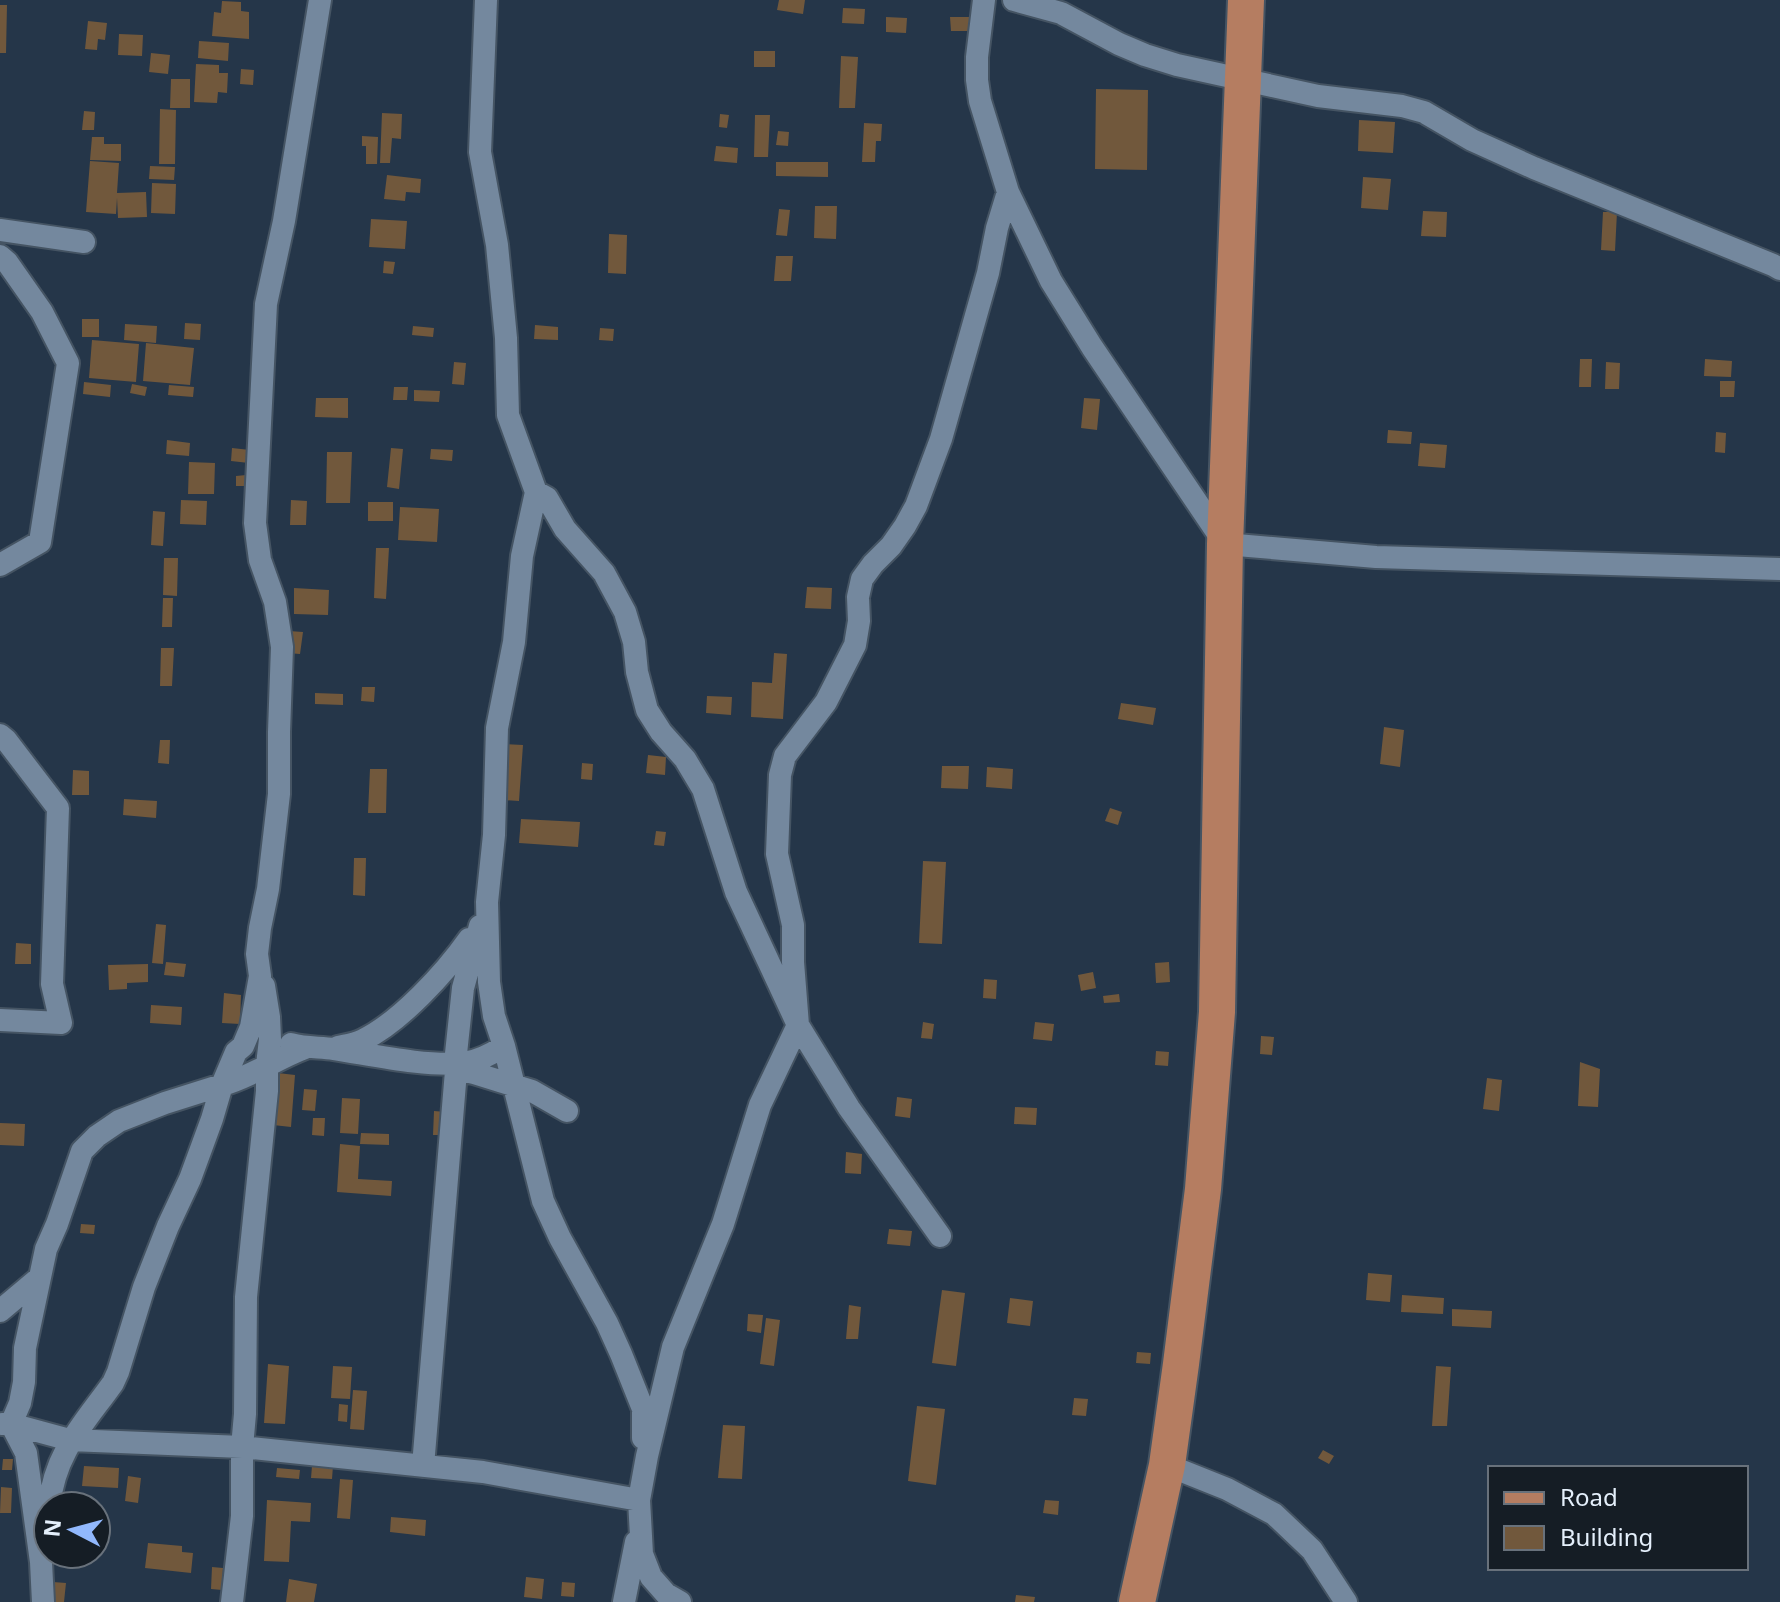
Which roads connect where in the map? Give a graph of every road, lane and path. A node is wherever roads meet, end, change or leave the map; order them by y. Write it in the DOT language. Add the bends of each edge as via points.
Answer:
graph roads {
  1 [pos="320,0"];
  2 [pos="486,0"];
  3 [pos="984,0"];
  4 [pos="1014,0"];
  5 [pos="1246,0"];
  6 [pos="1244,80"];
  7 [pos="1008,192"];
  8 [pos="0,230"];
  9 [pos="84,242"];
  10 [pos="0,256"];
  11 [pos="1780,269"];
  12 [pos="536,492"];
  13 [pos="1225,544"];
  14 [pos="0,565"];
  15 [pos="1780,569"];
  16 [pos="2,736"];
  17 [pos="487,902"];
  18 [pos="260,976"];
  19 [pos="2,1021"];
  20 [pos="798,1025"];
  21 [pos="270,1039"];
  22 [pos="243,1046"];
  23 [pos="504,1046"];
  24 [pos="305,1048"];
  25 [pos="332,1049"];
  26 [pos="267,1065"];
  27 [pos="456,1067"];
  28 [pos="222,1085"];
  29 [pos="514,1087"];
  30 [pos="567,1111"];
  31 [pos="940,1236"];
  32 [pos="38,1279"];
  33 [pos="0,1311"];
  34 [pos="6,1424"];
  35 [pos="70,1440"];
  36 [pos="242,1447"];
  37 [pos="647,1456"];
  38 [pos="1167,1465"];
  39 [pos="423,1466"];
  40 [pos="51,1490"];
  41 [pos="32,1497"];
  42 [pos="639,1500"];
  43 [pos="639,1529"];
  44 [pos="41,1570"];
  45 [pos="43,1602"];
  46 [pos="232,1602"];
  47 [pos="624,1602"];
  48 [pos="680,1602"];
  49 [pos="1137,1602"];
  50 [pos="1346,1602"];
  1 -- 18 [label="street" via="266,304 255,523 282,647 279,794 257,954"];
  2 -- 12 [label="street" via="480,152 497,245 508,415"];
  3 -- 7 [label="street" via="977,80"];
  4 -- 6 [label="street" via="1061,13 1145,55"];
  5 -- 6 [label="main road"];
  6 -- 11 [label="street" via="1424,112 1534,168"];
  6 -- 13 [label="main road"];
  7 -- 13 [label="street" via="1051,281"];
  7 -- 20 [label="street" via="941,439 916,506 862,579 855,645 826,702 782,765 777,854 793,925"];
  8 -- 9 [label="street"];
  10 -- 14 [label="street" via="42,312 68,363 40,542"];
  12 -- 17 [label="street" via="497,728"];
  12 -- 20 [label="street" via="547,498 565,529 604,573 625,612 647,710 703,789 736,892"];
  13 -- 15 [label="street" via="1376,557"];
  13 -- 38 [label="main road" via="1217,1012 1203,1189"];
  16 -- 19 [label="street" via="58,808 52,984 61,1023"];
  17 -- 23 [label="street" via="489,982"];
  17 -- 25 [label="street" via="454,960 396,1019 360,1042"];
  17 -- 27 [label="street" via="463,988"];
  18 -- 21 [label="street"];
  18 -- 22 [label="street"];
  20 -- 31 [label="street" via="849,1108"];
  20 -- 37 [label="street" via="760,1105 723,1224 673,1347"];
  21 -- 22 [label="street"];
  21 -- 24 [label="street"];
  21 -- 26 [label="street"];
  22 -- 28 [label="street"];
  23 -- 27 [label="street"];
  23 -- 29 [label="street"];
  24 -- 25 [label="street"];
  24 -- 26 [label="street"];
  25 -- 27 [label="street"];
  26 -- 28 [label="street"];
  26 -- 36 [label="street" via="246,1297"];
  27 -- 29 [label="street"];
  27 -- 39 [label="street"];
  28 -- 32 [label="street" via="119,1121 82,1151"];
  28 -- 35 [label="street" via="190,1179 144,1287 118,1372"];
  29 -- 30 [label="street"];
  29 -- 37 [label="street" via="548,1215 607,1323 643,1409"];
  32 -- 33 [label="street"];
  32 -- 34 [label="street" via="20,1403"];
  34 -- 35 [label="street"];
  34 -- 41 [label="street" via="26,1453"];
  35 -- 36 [label="street"];
  35 -- 40 [label="street"];
  36 -- 39 [label="street"];
  36 -- 46 [label="street" via="242,1516"];
  37 -- 42 [label="street"];
  38 -- 49 [label="main road"];
  38 -- 50 [label="street" via="1274,1514 1312,1550"];
  39 -- 42 [label="street"];
  42 -- 43 [label="street"];
  43 -- 47 [label="street"];
  43 -- 48 [label="street" via="651,1577"];
  44 -- 45 [label="street"];
}
